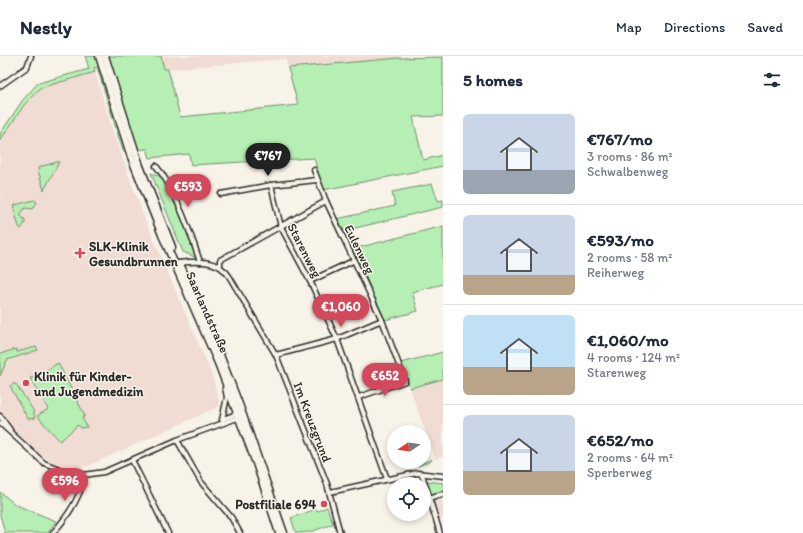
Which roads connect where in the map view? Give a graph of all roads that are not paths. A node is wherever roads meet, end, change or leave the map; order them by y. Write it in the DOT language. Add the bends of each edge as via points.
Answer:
graph roads {
  1 [pos="31,56"];
  2 [pos="99,56"];
  3 [pos="105,56"];
  4 [pos="0,86"];
  5 [pos="156,166"];
  6 [pos="314,170"];
  7 [pos="317,180"];
  8 [pos="271,185"];
  9 [pos="221,194"];
  10 [pos="326,201"];
  11 [pos="281,227"];
  12 [pos="355,260"];
  13 [pos="200,262"];
  14 [pos="177,263"];
  15 [pos="220,265"];
  16 [pos="310,281"];
  17 [pos="382,320"];
  18 [pos="337,339"];
  19 [pos="276,355"];
  20 [pos="218,363"];
  21 [pos="359,397"];
  22 [pos="240,415"];
  23 [pos="0,416"];
  24 [pos="222,420"];
  25 [pos="0,423"];
  26 [pos="217,424"];
  27 [pos="13,436"];
  28 [pos="176,440"];
  29 [pos="132,460"];
  30 [pos="422,474"];
  31 [pos="84,475"];
  32 [pos="443,476"];
  33 [pos="397,477"];
  34 [pos="423,477"];
  35 [pos="387,480"];
  36 [pos="330,492"];
  37 [pos="443,494"];
  38 [pos="431,497"];
  39 [pos="431,507"];
  40 [pos="53,533"];
  41 [pos="168,533"];
  42 [pos="240,533"];
  43 [pos="279,533"];
  44 [pos="284,533"];
  45 [pos="340,533"];
  46 [pos="440,533"];
  1 -- 4 [label="street" via="27,67"];
  2 -- 14 [label="main road, Saarlandstraße" via="131,157"];
  3 -- 14 [label="main road, Saarlandstraße" via="140,166"];
  5 -- 13 [label="street" via="165,176"];
  6 -- 7 [label="street, Eulenweg"];
  7 -- 8 [label="street"];
  7 -- 10 [label="street, Eulenweg"];
  8 -- 9 [label="street"];
  8 -- 11 [label="street, Starenweg"];
  10 -- 11 [label="street"];
  10 -- 12 [label="street, Eulenweg"];
  11 -- 15 [label="street" via="220,260"];
  11 -- 16 [label="street, Starenweg"];
  12 -- 16 [label="street"];
  12 -- 17 [label="street, Eulenweg"];
  13 -- 14 [label="street"];
  13 -- 15 [label="street"];
  14 -- 20 [label="main road, Saarlandstraße"];
  14 -- 22 [label="main road, Saarlandstraße" via="217,347"];
  15 -- 19 [label="street, Im Kreuzgrund"];
  16 -- 18 [label="street, Starenweg"];
  17 -- 18 [label="street"];
  17 -- 21 [label="street, Eulenweg" via="405,381"];
  18 -- 19 [label="street"];
  18 -- 21 [label="street, Starenweg"];
  19 -- 36 [label="street, Im Kreuzgrund"];
  20 -- 22 [label="main road, Saarlandstraße"];
  20 -- 24 [label="street" via="227,397"];
  21 -- 35 [label="street, Starenweg"];
  22 -- 24 [label="street" via="225,417"];
  22 -- 26 [label="street"];
  22 -- 43 [label="main road, Saarlandstraße"];
  22 -- 44 [label="main road, Saarlandstraße"];
  23 -- 27 [label="street"];
  24 -- 26 [label="street"];
  25 -- 27 [label="street"];
  26 -- 28 [label="street"];
  27 -- 31 [label="street" via="44,463 67,472"];
  28 -- 29 [label="street"];
  28 -- 42 [label="street" via="201,482 231,517"];
  29 -- 31 [label="street" via="101,473"];
  29 -- 41 [label="street"];
  30 -- 32 [label="street"];
  30 -- 33 [label="street"];
  30 -- 34 [label="street"];
  31 -- 40 [label="street" via="80,491 69,512"];
  35 -- 36 [label="street"];
  36 -- 45 [label="street, Im Kreuzgrund"];
  37 -- 38 [label="street"];
  39 -- 46 [label="street"];
}
